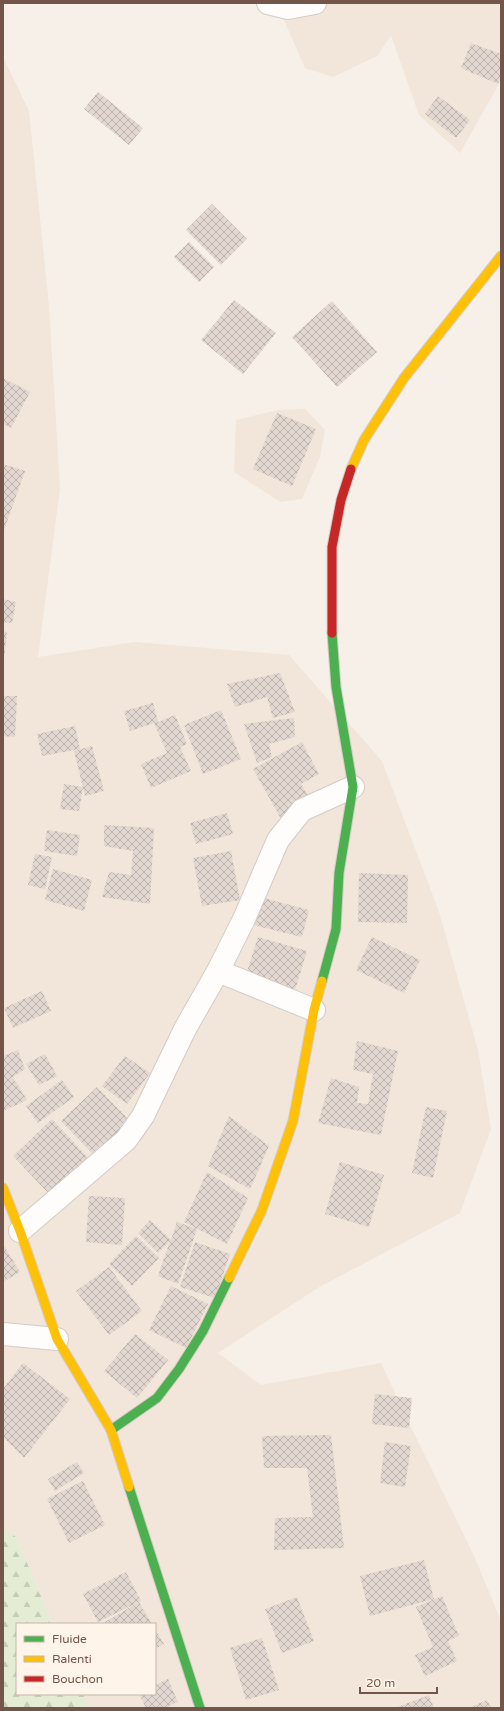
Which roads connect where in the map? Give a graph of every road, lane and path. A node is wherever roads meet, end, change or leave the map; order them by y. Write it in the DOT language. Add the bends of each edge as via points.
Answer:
graph roads {
  1 [pos="268,3"];
  2 [pos="315,3"];
  3 [pos="501,256"];
  4 [pos="353,787"];
  5 [pos="218,971"];
  6 [pos="314,1010"];
  7 [pos="3,1188"];
  8 [pos="20,1231"];
  9 [pos="3,1334"];
  10 [pos="57,1339"];
  11 [pos="111,1430"];
  12 [pos="200,1708"];
  1 -- 2 [label="street" via="288,8"];
  3 -- 4 [label="street" via="404,378 364,440 351,468 342,500 332,547 331,615 336,687"];
  4 -- 5 [label="street" via="302,810 278,840"];
  4 -- 6 [label="street" via="339,873 336,929"];
  5 -- 6 [label="street"];
  5 -- 8 [label="street" via="185,1029 144,1116 126,1140"];
  6 -- 11 [label="street" via="292,1121 262,1210 203,1331 179,1369 157,1398"];
  7 -- 8 [label="street"];
  8 -- 10 [label="street"];
  9 -- 10 [label="street"];
  10 -- 11 [label="street"];
  11 -- 12 [label="street"];
}
